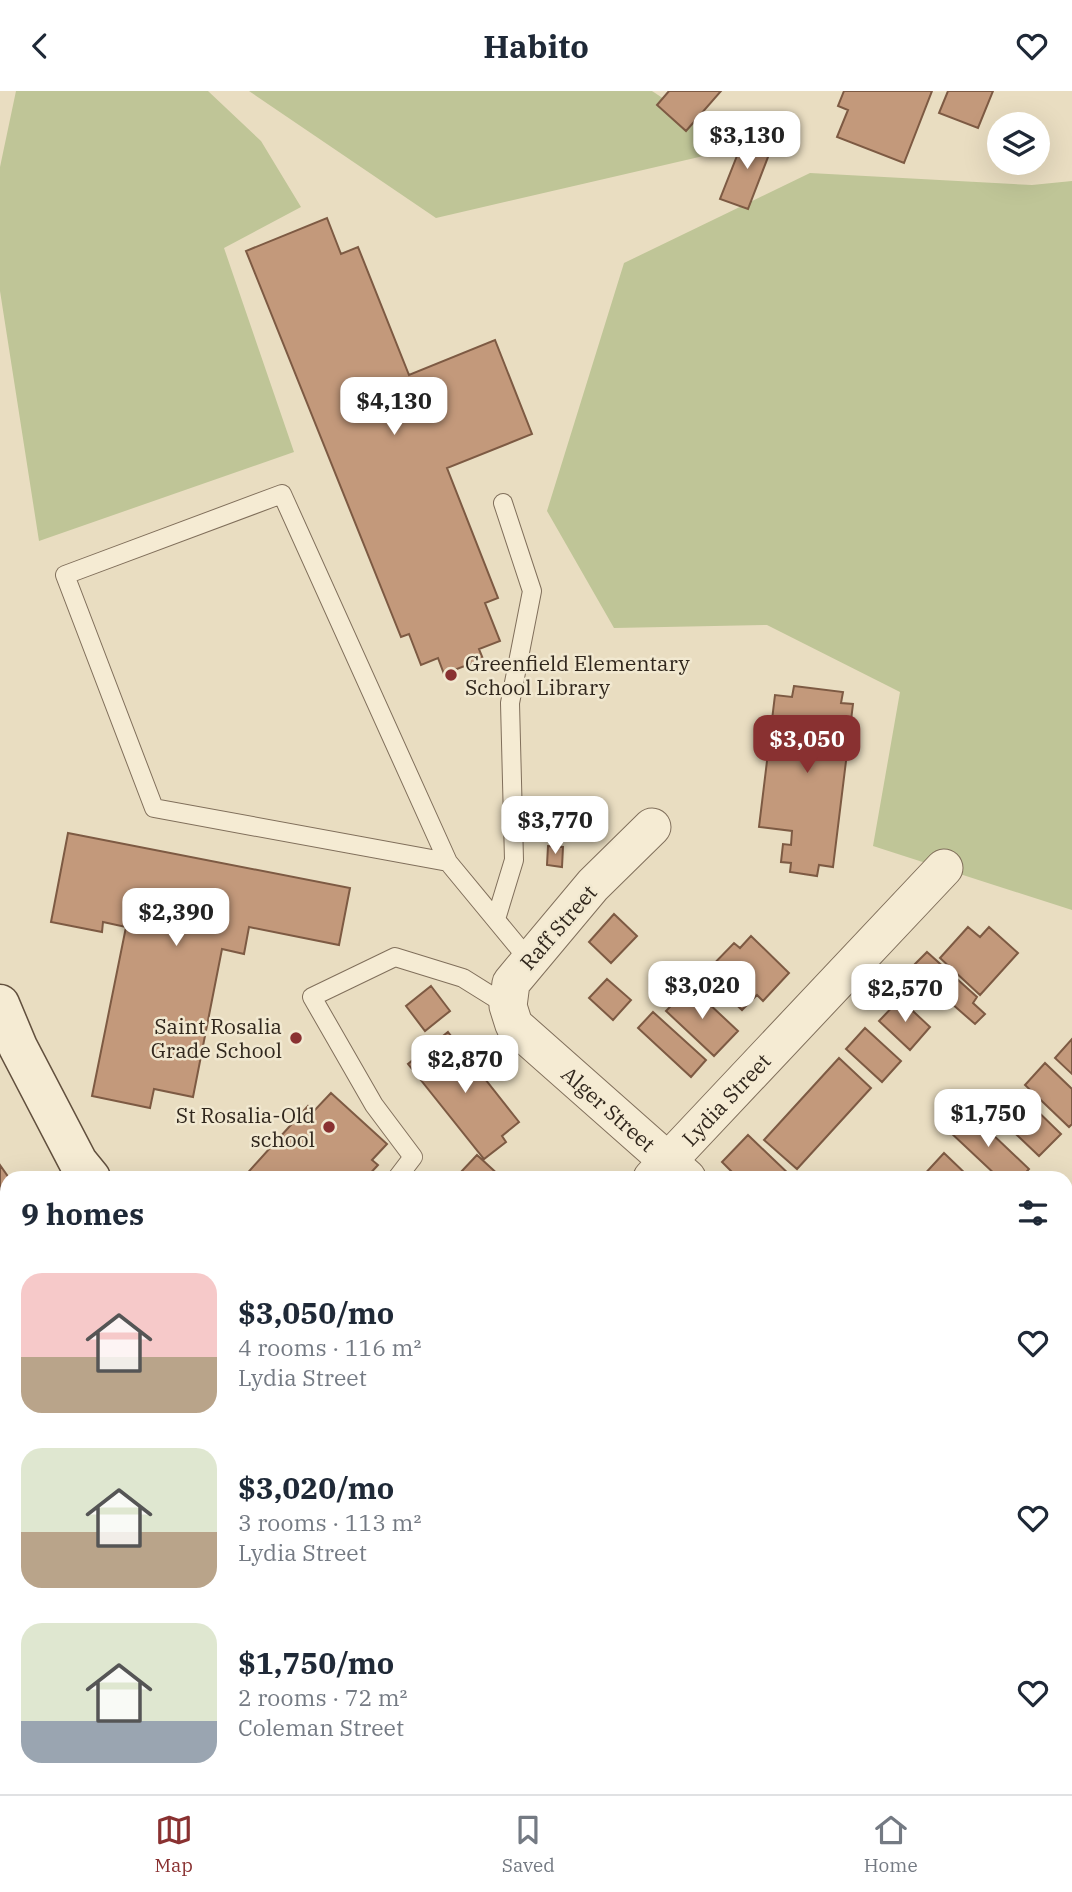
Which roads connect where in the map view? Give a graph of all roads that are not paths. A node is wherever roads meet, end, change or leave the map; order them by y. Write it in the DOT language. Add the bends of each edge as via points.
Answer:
graph roads {
  1 [pos="503,503"];
  2 [pos="652,827"];
  3 [pos="448,862"];
  4 [pos="944,868"];
  5 [pos="496,919"];
  6 [pos="529,960"];
  7 [pos="0,1004"];
  8 [pos="508,1006"];
  9 [pos="9,1048"];
  10 [pos="85,1171"];
  11 [pos="402,1171"];
  12 [pos="668,1171"];
  13 [pos="670,1171"];
  1 -- 5 [label="lane" via="532,590 510,703 513,860"];
  2 -- 6 [label="street, Raff Street" via="593,885"];
  3 -- 3 [label="lane" via="282,494 65,575 154,808"];
  3 -- 5 [label="lane"];
  4 -- 13 [label="street, Lydia Street"];
  5 -- 6 [label="lane"];
  6 -- 8 [label="street, Raff Street" via="511,983"];
  7 -- 9 [label="main road"];
  8 -- 11 [label="lane" via="463,978 395,957 312,997 374,1105 413,1157"];
  8 -- 12 [label="street, Alger Street" via="514,1025"];
  9 -- 10 [label="main road"];
}
